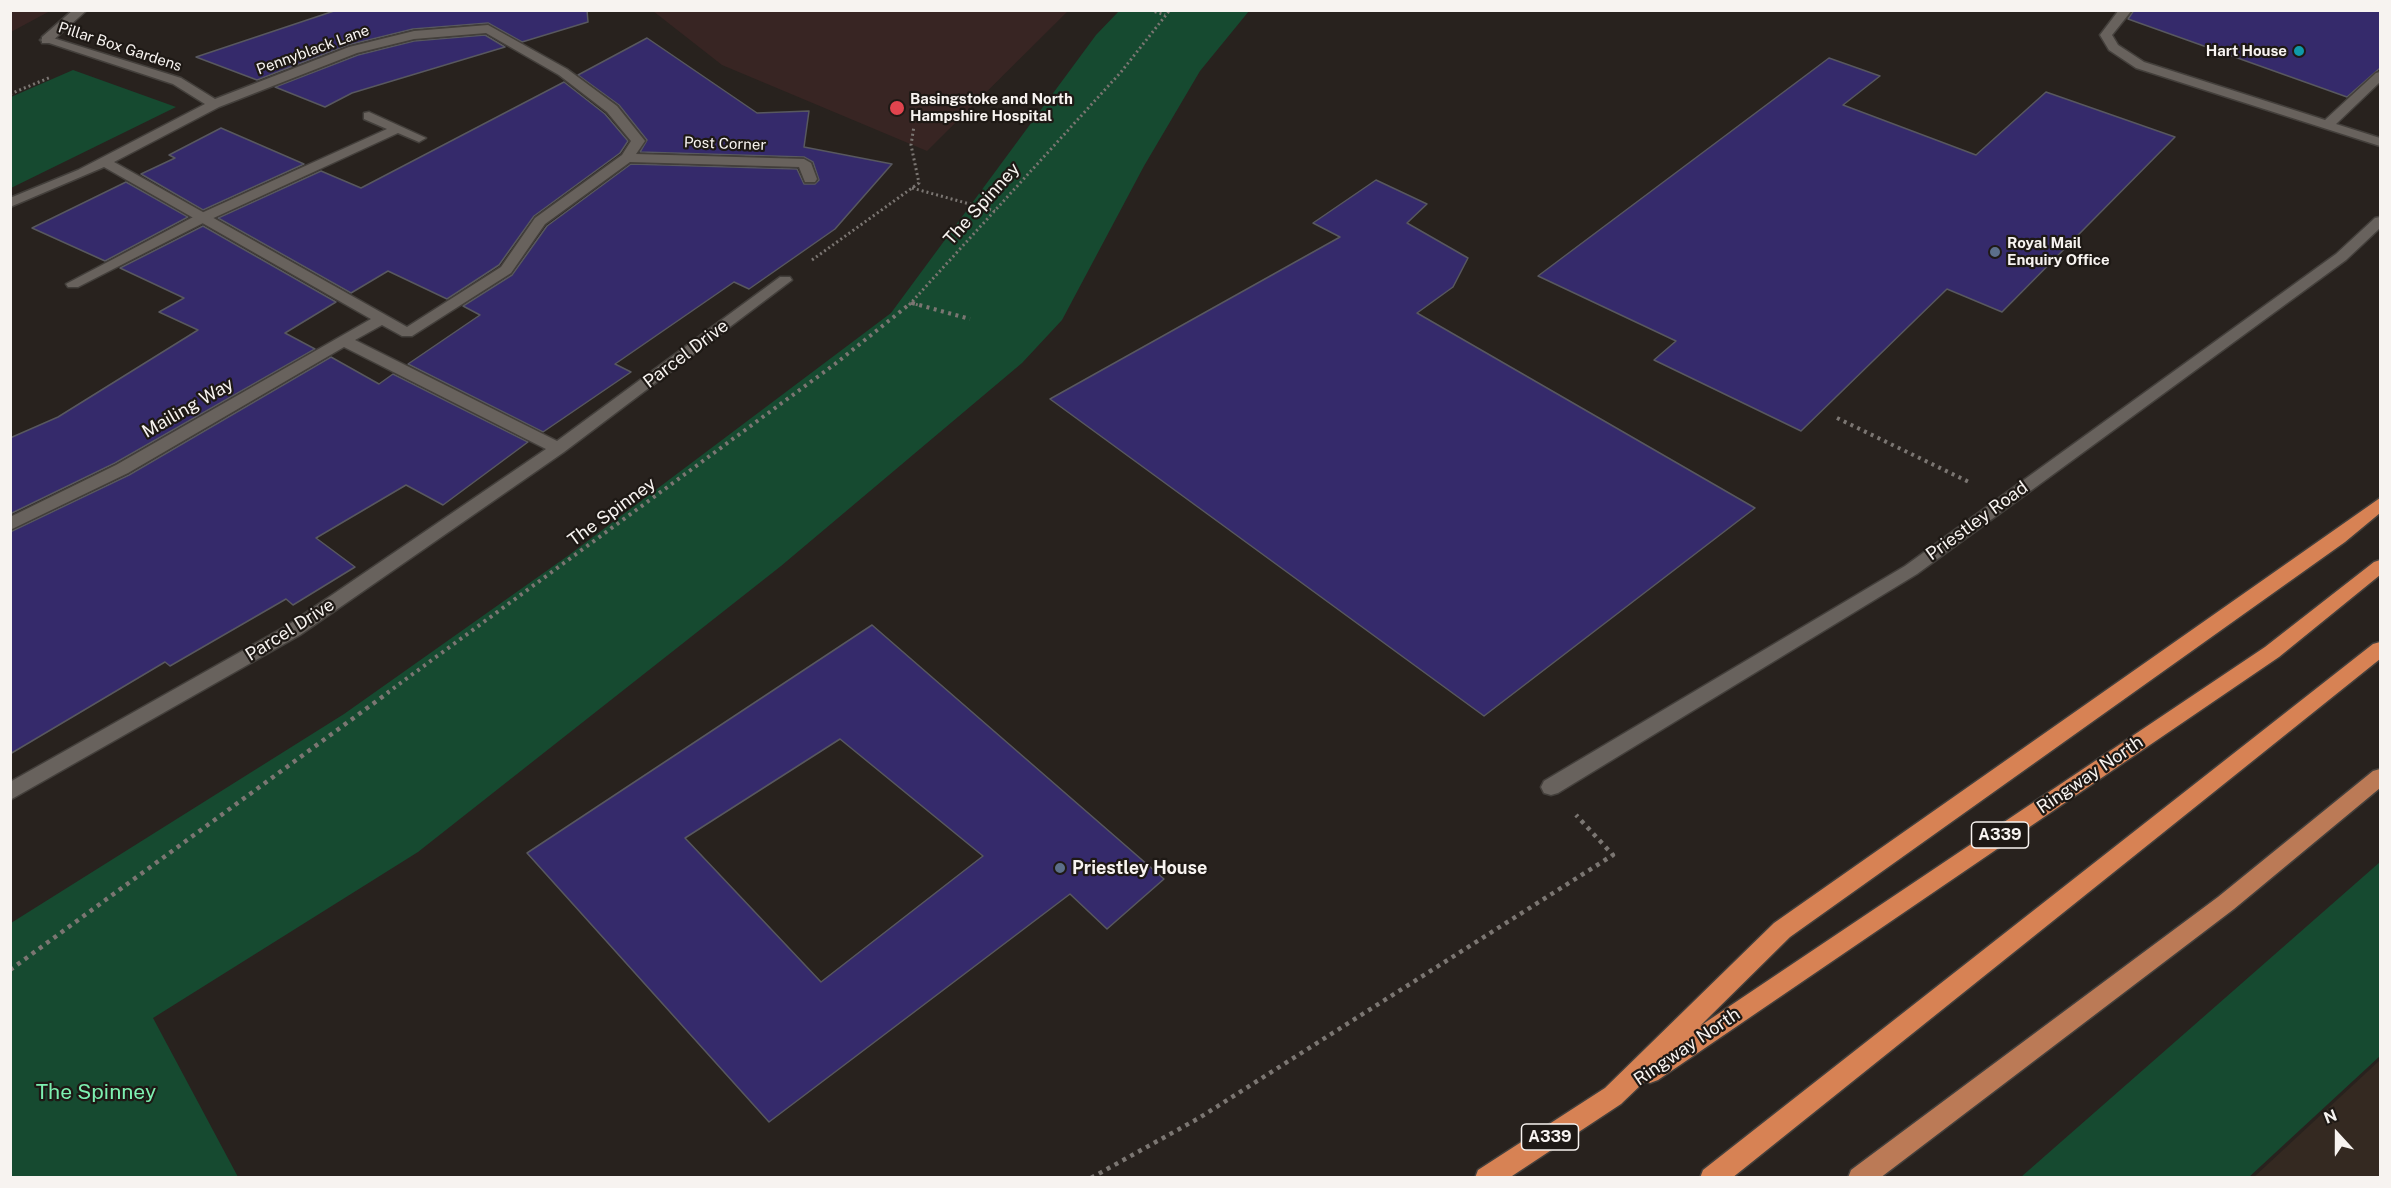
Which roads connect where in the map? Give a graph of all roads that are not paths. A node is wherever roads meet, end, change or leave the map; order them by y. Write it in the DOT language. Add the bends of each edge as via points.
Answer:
graph roads {
  1 [pos="81,10"];
  2 [pos="2126,10"];
  3 [pos="2380,76"];
  4 [pos="214,104"];
  5 [pos="369,116"];
  6 [pos="2327,125"];
  7 [pos="397,129"];
  8 [pos="419,138"];
  9 [pos="2380,142"];
  10 [pos="627,158"];
  11 [pos="104,162"];
  12 [pos="810,179"];
  13 [pos="10,203"];
  14 [pos="202,218"];
  15 [pos="2380,221"];
  16 [pos="785,280"];
  17 [pos="73,284"];
  18 [pos="381,319"];
  19 [pos="344,341"];
  20 [pos="558,448"];
  21 [pos="2380,504"];
  22 [pos="10,524"];
  23 [pos="2380,566"];
  24 [pos="2380,649"];
  25 [pos="2380,777"];
  26 [pos="1551,787"];
  27 [pos="10,792"];
  28 [pos="1614,1096"];
  29 [pos="1487,1178"];
  30 [pos="1712,1178"];
  31 [pos="1860,1178"];
  1 -- 4 [label="street, Pillar Box Gardens" via="46,40 177,81"];
  2 -- 6 [label="street" via="2106,35 2113,47 2140,65"];
  3 -- 6 [label="street"];
  4 -- 10 [label="street, Pennyblack Lane" via="353,50 414,35 488,29 563,72 612,109 638,141"];
  4 -- 11 [label="street, Pennyblack Lane"];
  5 -- 7 [label="street"];
  6 -- 9 [label="street"];
  7 -- 8 [label="street"];
  7 -- 14 [label="street"];
  10 -- 12 [label="street, Post Corner" via="804,163"];
  10 -- 18 [label="street" via="540,221 506,270 406,333"];
  11 -- 13 [label="street"];
  11 -- 14 [label="street"];
  14 -- 17 [label="street"];
  14 -- 18 [label="street"];
  15 -- 26 [label="street, Priestley Road" via="2341,257 1911,570"];
  16 -- 20 [label="street, Parcel Drive"];
  18 -- 19 [label="street, Mailing Way"];
  19 -- 20 [label="street"];
  19 -- 22 [label="street, Mailing Way" via="122,469"];
  20 -- 27 [label="street, Parcel Drive" via="294,630"];
  21 -- 28 [label="highway" via="2339,538 1782,930"];
  23 -- 28 [label="highway, Ringway North / A339" via="2272,652"];
  24 -- 30 [label="highway"];
  25 -- 31 [label="main road" via="2226,903"];
  28 -- 29 [label="highway, A339"];
}
